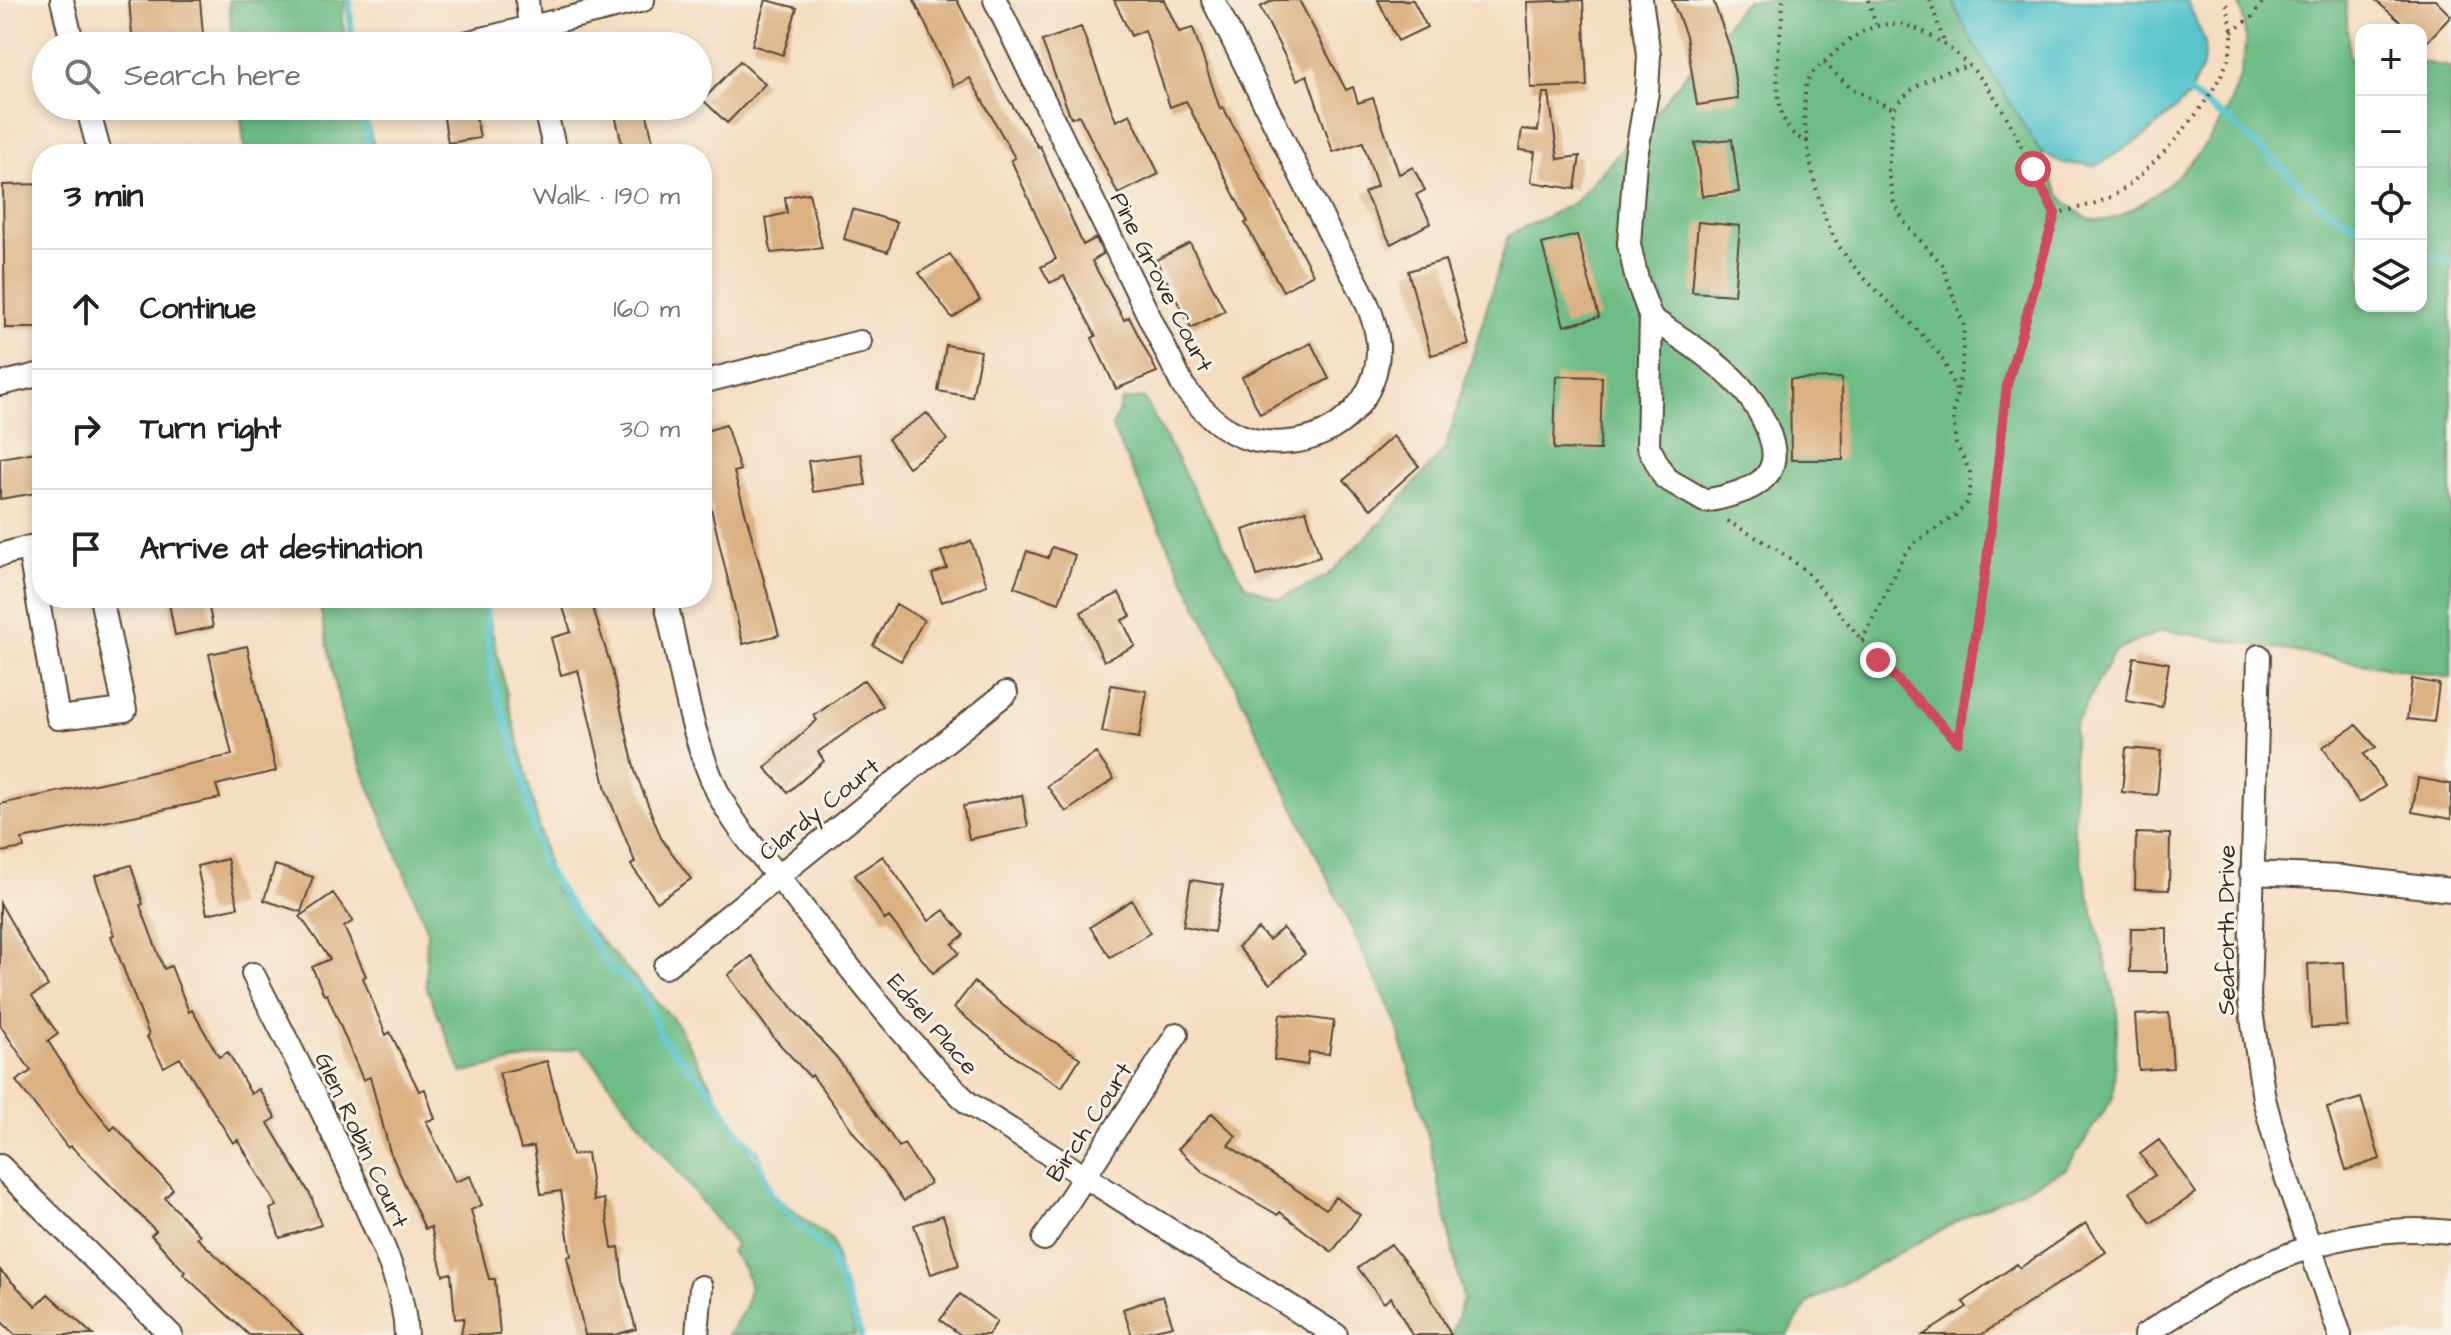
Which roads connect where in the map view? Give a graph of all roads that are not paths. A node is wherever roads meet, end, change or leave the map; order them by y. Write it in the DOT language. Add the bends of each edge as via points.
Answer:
graph roads {
  1 [pos="62,0"];
  2 [pos="527,0"];
  3 [pos="643,0"];
  4 [pos="995,0"];
  5 [pos="1213,0"];
  6 [pos="1641,0"];
  7 [pos="70,32"];
  8 [pos="530,32"];
  9 [pos="545,32"];
  10 [pos="91,120"];
  11 [pos="548,120"];
  12 [pos="97,144"];
  13 [pos="554,144"];
  14 [pos="1651,318"];
  15 [pos="860,342"];
  16 [pos="32,376"];
  17 [pos="712,379"];
  18 [pos="0,384"];
  19 [pos="32,547"];
  20 [pos="0,555"];
  21 [pos="43,608"];
  22 [pos="103,608"];
  23 [pos="667,608"];
  24 [pos="2259,656"];
  25 [pos="1006,693"];
  26 [pos="2251,873"];
  27 [pos="778,876"];
  28 [pos="2451,890"];
  29 [pos="665,967"];
  30 [pos="253,974"];
  31 [pos="1177,1034"];
  32 [pos="0,1166"];
  33 [pos="1085,1176"];
  34 [pos="2451,1232"];
  35 [pos="1044,1239"];
  36 [pos="2310,1246"];
  37 [pos="701,1287"];
  38 [pos="171,1335"];
  39 [pos="406,1335"];
  40 [pos="697,1335"];
  41 [pos="1336,1335"];
  42 [pos="2145,1335"];
  43 [pos="2340,1335"];
  1 -- 7 [label="street"];
  2 -- 8 [label="street"];
  3 -- 9 [label="street"];
  4 -- 5 [label="street, Pine Grove Court" via="1183,386 1217,425 1236,436 1274,443 1310,439 1343,423 1356,410 1369,387 1378,345 1358,290"];
  6 -- 14 [label="street" via="1648,79 1629,244"];
  10 -- 12 [label="street"];
  11 -- 13 [label="street"];
  14 -- 14 [label="street" via="1648,446 1665,478 1705,501 1741,494 1766,478 1775,455 1766,422 1737,382"];
  15 -- 17 [label="street"];
  16 -- 18 [label="street"];
  19 -- 20 [label="street"];
  21 -- 22 [label="street" via="58,718 125,710"];
  23 -- 27 [label="street, Edsel Place" via="703,757 739,826"];
  24 -- 26 [label="street, Seaforth Drive"];
  25 -- 27 [label="street, Clardy Court"];
  26 -- 28 [label="street"];
  26 -- 36 [label="street, Seaforth Drive" via="2248,962 2257,1065 2282,1165"];
  27 -- 29 [label="street, Clardy Court"];
  27 -- 33 [label="street, Edsel Place" via="932,1067 968,1103"];
  30 -- 39 [label="street, Glen Robin Court" via="385,1250 400,1290"];
  31 -- 33 [label="street, Birch Court"];
  32 -- 38 [label="street"];
  33 -- 35 [label="street, Birch Court"];
  33 -- 41 [label="street, Edsel Place"];
  34 -- 36 [label="street" via="2395,1231"];
  36 -- 42 [label="street" via="2236,1277"];
  36 -- 43 [label="street, Seaforth Drive"];
  37 -- 40 [label="street"];
}
